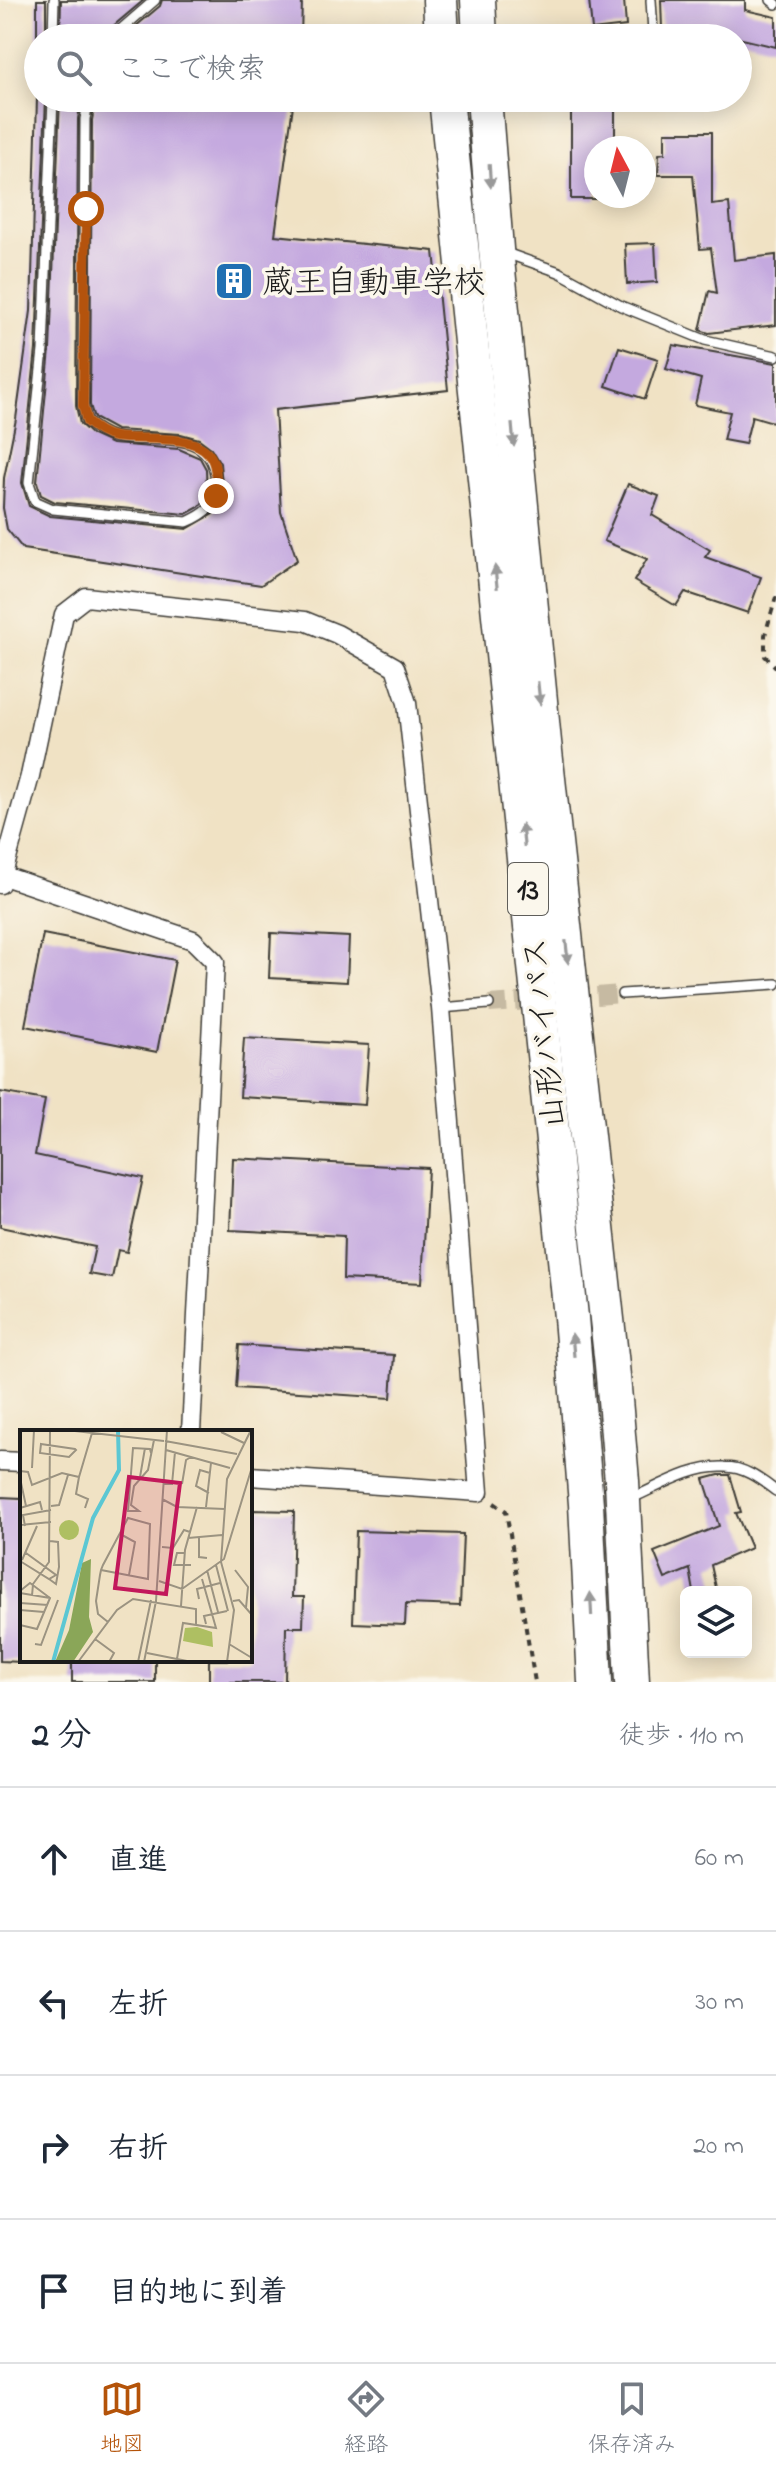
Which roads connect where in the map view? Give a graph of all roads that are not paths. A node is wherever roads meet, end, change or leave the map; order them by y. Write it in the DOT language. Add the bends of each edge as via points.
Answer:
graph roads {
  1 [pos="54,0"];
  2 [pos="155,0"];
  3 [pos="440,0"];
  4 [pos="478,0"];
  5 [pos="651,0"];
  6 [pos="771,0"];
  7 [pos="776,4"];
  8 [pos="53,24"];
  9 [pos="127,24"];
  10 [pos="441,24"];
  11 [pos="479,24"];
  12 [pos="652,24"];
  13 [pos="52,112"];
  14 [pos="86,112"];
  15 [pos="447,112"];
  16 [pos="485,112"];
  17 [pos="496,249"];
  18 [pos="776,356"];
  19 [pos="2,880"];
  20 [pos="776,984"];
  21 [pos="622,994"];
  22 [pos="489,1004"];
  23 [pos="441,1008"];
  24 [pos="191,1430"];
  25 [pos="0,1461"];
  26 [pos="20,1462"];
  27 [pos="252,1476"];
  28 [pos="776,1491"];
  29 [pos="623,1502"];
  30 [pos="595,1682"];
  31 [pos="632,1682"];
  1 -- 8 [label="lane"];
  2 -- 9 [label="lane"];
  3 -- 10 [label="highway"];
  4 -- 11 [label="highway"];
  5 -- 12 [label="lane"];
  6 -- 7 [label="lane"];
  13 -- 14 [label="lane" via="43,350 29,483 35,501 53,509 187,522 207,513 216,496 216,470 208,453 192,443 101,433 87,422 83,406"];
  30 -- 15 [label="highway, 山形バイパス / 13, one-way" via="571,1317"];
  16 -- 17 [label="highway, 山形バイパス / 13, one-way"];
  17 -- 18 [label="lane" via="559,272 621,306 705,340"];
  17 -- 29 [label="highway, 山形バイパス / 13, one-way"];
  19 -- 23 [label="street" via="64,614 86,597 305,621 395,667 407,703"];
  19 -- 24 [label="street" via="193,940 215,962"];
  20 -- 21 [label="lane"];
  22 -- 23 [label="lane"];
  23 -- 27 [label="street" via="479,1492"];
  25 -- 26 [label="street"];
  28 -- 29 [label="lane" via="754,1475 726,1467 693,1472"];
  29 -- 31 [label="highway, 山形バイパス / 13"];
}
